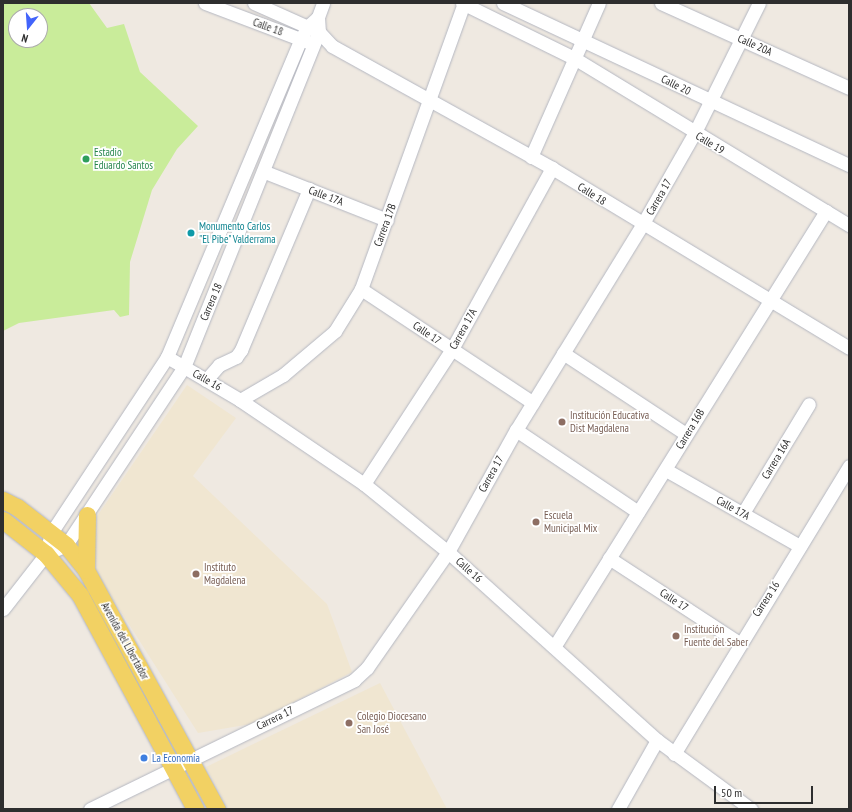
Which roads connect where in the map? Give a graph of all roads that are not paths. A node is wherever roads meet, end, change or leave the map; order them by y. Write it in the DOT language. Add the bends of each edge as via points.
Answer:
graph roads {
  1 [pos="205,3"];
  2 [pos="254,3"];
  3 [pos="323,3"];
  4 [pos="463,3"];
  5 [pos="503,3"];
  6 [pos="599,3"];
  7 [pos="661,3"];
  8 [pos="758,3"];
  9 [pos="318,17"];
  10 [pos="307,26"];
  11 [pos="319,32"];
  12 [pos="739,38"];
  13 [pos="301,39"];
  14 [pos="582,40"];
  15 [pos="314,45"];
  16 [pos="332,46"];
  17 [pos="574,58"];
  18 [pos="849,88"];
  19 [pos="428,100"];
  20 [pos="710,102"];
  21 [pos="694,134"];
  22 [pos="531,157"];
  23 [pos="849,165"];
  24 [pos="552,168"];
  25 [pos="265,172"];
  26 [pos="309,189"];
  27 [pos="826,211"];
  28 [pos="387,220"];
  29 [pos="849,224"];
  30 [pos="642,225"];
  31 [pos="361,289"];
  32 [pos="771,300"];
  33 [pos="849,348"];
  34 [pos="452,349"];
  35 [pos="563,353"];
  36 [pos="167,357"];
  37 [pos="184,367"];
  38 [pos="206,380"];
  39 [pos="240,400"];
  40 [pos="533,403"];
  41 [pos="809,404"];
  42 [pos="516,430"];
  43 [pos="686,434"];
  44 [pos="849,466"];
  45 [pos="666,470"];
  46 [pos="364,484"];
  47 [pos="3,500"];
  48 [pos="638,512"];
  49 [pos="744,513"];
  50 [pos="87,515"];
  51 [pos="3,520"];
  52 [pos="51,533"];
  53 [pos="66,545"];
  54 [pos="800,546"];
  55 [pos="448,552"];
  56 [pos="46,554"];
  57 [pos="608,558"];
  58 [pos="86,570"];
  59 [pos="3,609"];
  60 [pos="738,642"];
  61 [pos="554,647"];
  62 [pos="657,740"];
  63 [pos="674,754"];
  64 [pos="190,758"];
  65 [pos="172,766"];
  66 [pos="90,809"];
  67 [pos="195,809"];
  68 [pos="217,809"];
  69 [pos="618,809"];
  70 [pos="751,809"];
  1 -- 13 [label="street, Calle 18"];
  2 -- 10 [label="street, Calle 18"];
  3 -- 9 [label="street, Carrera 18"];
  4 -- 17 [label="street"];
  4 -- 19 [label="street, Carrera 17B"];
  5 -- 14 [label="street, Calle 20"];
  6 -- 14 [label="street"];
  7 -- 12 [label="street, Calle 20A"];
  8 -- 12 [label="street, Carrera 17"];
  9 -- 10 [label="street, Carrera 18"];
  9 -- 11 [label="street, Carrera 18"];
  10 -- 11 [label="street, Calle 18"];
  10 -- 13 [label="street, Carrera 18"];
  11 -- 15 [label="street, Carrera 18"];
  11 -- 16 [label="street, Calle 18"];
  12 -- 18 [label="street, Calle 20A"];
  12 -- 20 [label="street, Carrera 17"];
  13 -- 15 [label="street, Calle 18"];
  13 -- 36 [label="street, Carrera 18"];
  14 -- 17 [label="street"];
  14 -- 20 [label="street, Calle 20"];
  15 -- 16 [label="street, Calle 18"];
  15 -- 25 [label="street, Carrera 18"];
  16 -- 19 [label="street, Calle 18"];
  17 -- 21 [label="street, Calle 19"];
  17 -- 22 [label="street"];
  19 -- 22 [label="street, Calle 18"];
  19 -- 28 [label="street, Carrera 17B"];
  20 -- 21 [label="street, Carrera 17"];
  20 -- 23 [label="street, Calle 20"];
  21 -- 27 [label="street, Calle 19"];
  21 -- 30 [label="street, Carrera 17"];
  22 -- 24 [label="street, Calle 18"];
  24 -- 30 [label="street, Calle 18"];
  24 -- 34 [label="street, Carrera 17A"];
  25 -- 26 [label="street, Calle 17A"];
  25 -- 37 [label="street, Carrera 18"];
  26 -- 28 [label="street, Calle 17A"];
  26 -- 38 [label="street" via="241,350 236,357 218,365"];
  27 -- 29 [label="street, Calle 19"];
  27 -- 32 [label="street, Carrera 16B"];
  28 -- 31 [label="street, Carrera 17B"];
  30 -- 32 [label="street, Calle 18"];
  30 -- 35 [label="street, Carrera 17"];
  31 -- 34 [label="street, Calle 17"];
  31 -- 39 [label="street, Carrera 17B" via="335,331 283,375"];
  32 -- 33 [label="street, Calle 18"];
  32 -- 43 [label="street, Carrera 16B"];
  34 -- 40 [label="street, Calle 17"];
  34 -- 46 [label="street, Carrera 17A"];
  35 -- 40 [label="street, Carrera 17"];
  35 -- 43 [label="street"];
  36 -- 37 [label="street, Calle 16"];
  36 -- 52 [label="street, Carrera 18"];
  37 -- 38 [label="street, Calle 16"];
  37 -- 50 [label="street, Carrera 18"];
  38 -- 39 [label="street, Calle 16"];
  39 -- 46 [label="street, Calle 16"];
  40 -- 42 [label="street, Carrera 17"];
  41 -- 49 [label="street, Carrera 16A"];
  42 -- 48 [label="street"];
  42 -- 55 [label="street, Carrera 17"];
  43 -- 45 [label="street, Carrera 16B"];
  44 -- 54 [label="street, Carrera 16"];
  45 -- 48 [label="street, Carrera 16B"];
  45 -- 49 [label="street, Calle 17A"];
  46 -- 55 [label="street, Calle 16"];
  47 -- 52 [label="main road, Avenida del Libertador"];
  48 -- 57 [label="street, Carrera 16B"];
  49 -- 54 [label="street, Calle 17A"];
  50 -- 53 [label="street, Carrera 18"];
  50 -- 58 [label="main road"];
  51 -- 56 [label="main road, Avenida del Libertador"];
  52 -- 53 [label="main road, Avenida del Libertador"];
  52 -- 56 [label="street, Carrera 18"];
  53 -- 56 [label="street, Carrera 18"];
  53 -- 58 [label="main road, Avenida del Libertador"];
  54 -- 60 [label="street, Carrera 16"];
  55 -- 61 [label="street, Calle 16"];
  55 -- 64 [label="street, Carrera 17" via="367,668 354,680"];
  56 -- 59 [label="street, Carrera 18"];
  56 -- 65 [label="main road, Avenida del Libertador" via="80,595"];
  57 -- 60 [label="street, Calle 17"];
  57 -- 61 [label="street, Carrera 16B"];
  58 -- 64 [label="main road, Avenida del Libertador"];
  60 -- 63 [label="street, Carrera 16"];
  61 -- 62 [label="street, Calle 16"];
  62 -- 63 [label="street, Calle 16"];
  62 -- 69 [label="street"];
  63 -- 70 [label="street, Calle 16"];
  64 -- 65 [label="street, Carrera 17"];
  64 -- 68 [label="main road, Avenida del Libertador"];
  65 -- 66 [label="street, Carrera 17"];
  65 -- 67 [label="main road, Avenida del Libertador"];
}
